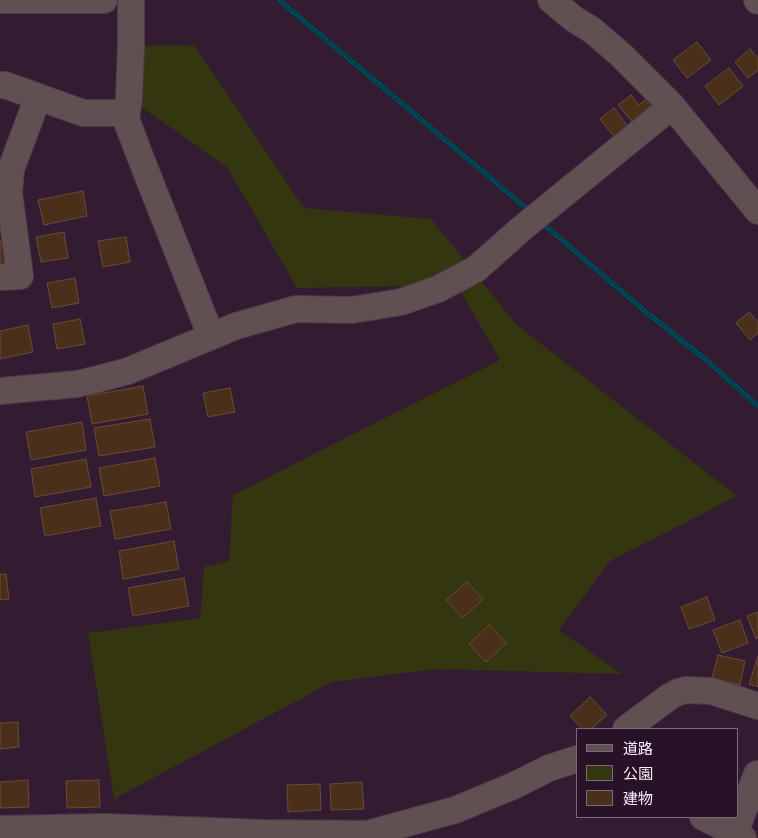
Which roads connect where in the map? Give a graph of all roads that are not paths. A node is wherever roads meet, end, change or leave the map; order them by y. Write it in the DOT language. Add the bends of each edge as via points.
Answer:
graph roads {
  1 [pos="0,0"];
  2 [pos="104,0"];
  3 [pos="131,0"];
  4 [pos="551,0"];
  5 [pos="0,85"];
  6 [pos="38,97"];
  7 [pos="672,106"];
  8 [pos="127,113"];
  9 [pos="758,211"];
  10 [pos="0,277"];
  11 [pos="211,336"];
  12 [pos="0,391"];
  13 [pos="758,706"];
  14 [pos="627,728"];
  15 [pos="576,759"];
  16 [pos="757,774"];
  17 [pos="705,818"];
  18 [pos="0,829"];
  19 [pos="31,833"];
  20 [pos="739,835"];
  1 -- 2 [label="street"];
  3 -- 8 [label="street"];
  4 -- 7 [label="street" via="621,55"];
  5 -- 6 [label="street"];
  6 -- 8 [label="street" via="83,113"];
  6 -- 10 [label="street" via="11,170 9,193 20,276"];
  7 -- 9 [label="street"];
  7 -- 11 [label="street" via="476,269 438,289 402,302 352,310 296,310"];
  8 -- 11 [label="street" via="126,119 138,151"];
  11 -- 12 [label="street" via="128,371 102,378 77,384"];
  13 -- 14 [label="street" via="711,691 687,690 669,697"];
  15 -- 19 [label="street" via="456,810 367,834 105,827"];
  16 -- 20 [label="street"];
  17 -- 20 [label="street"];
  18 -- 19 [label="street"];
}
